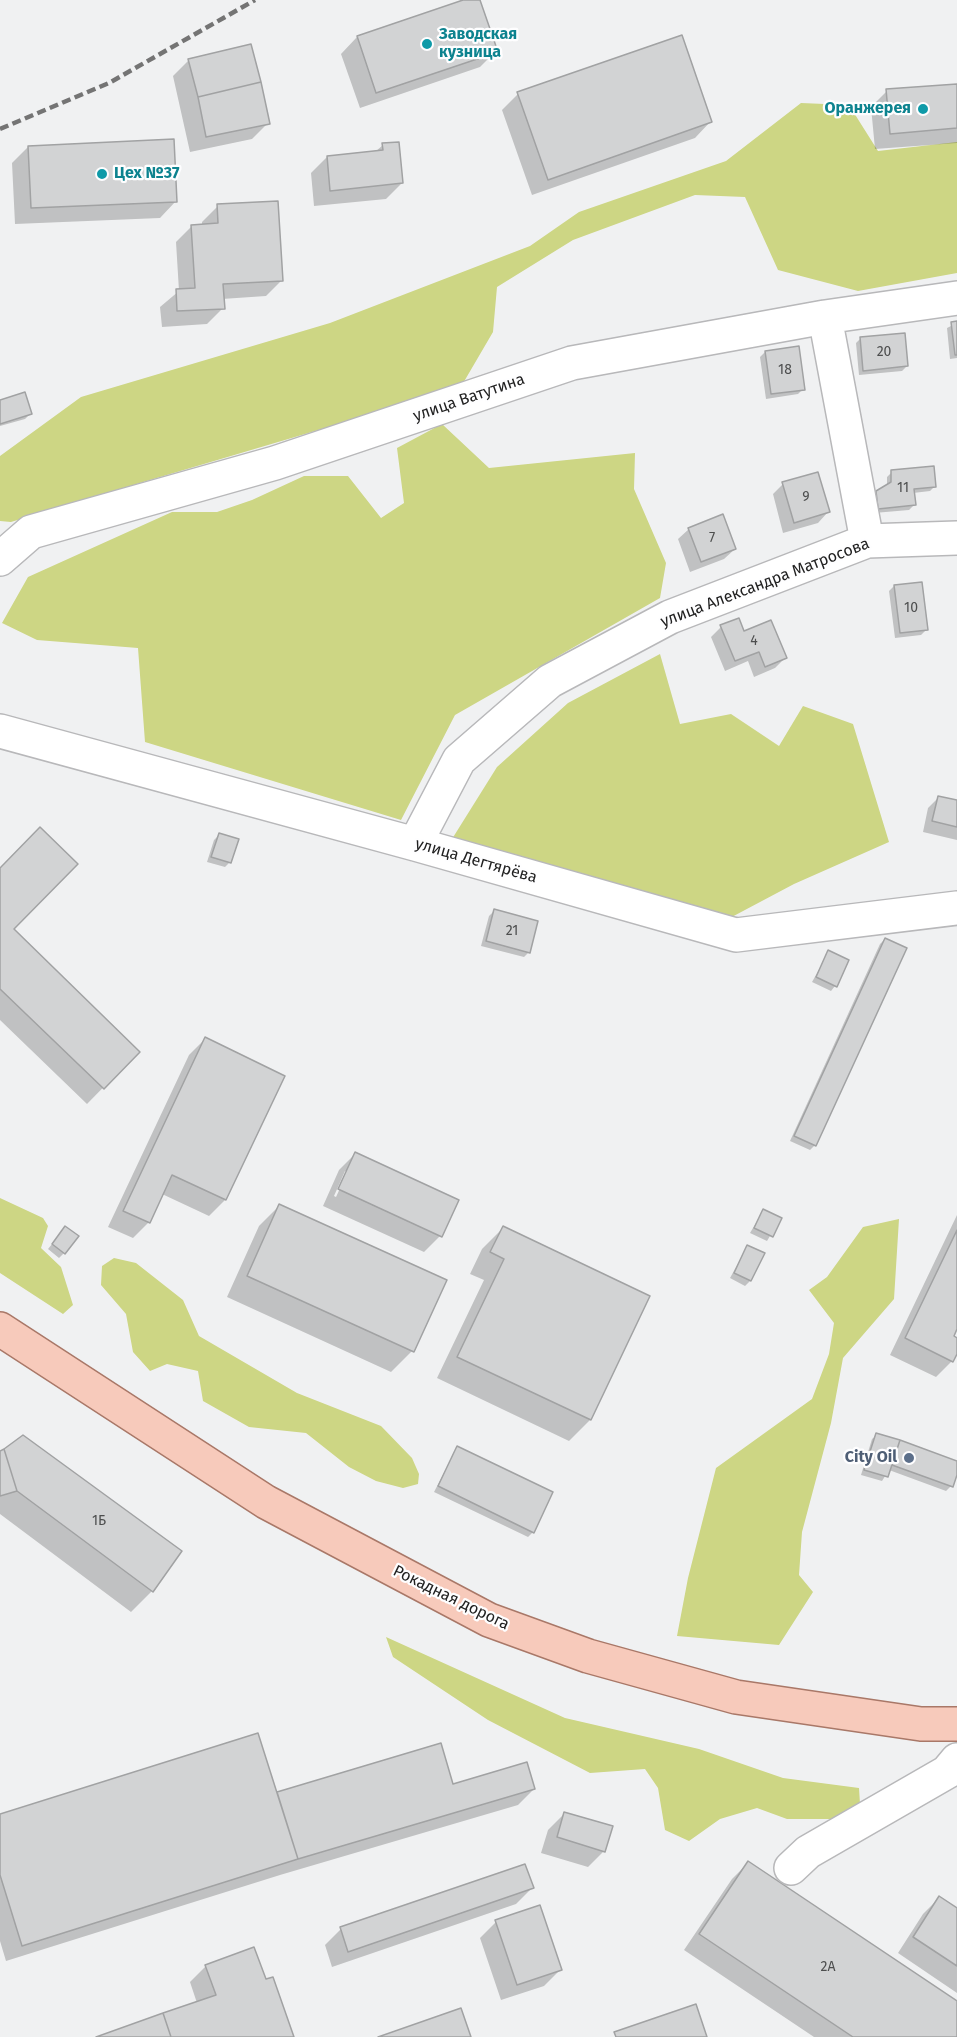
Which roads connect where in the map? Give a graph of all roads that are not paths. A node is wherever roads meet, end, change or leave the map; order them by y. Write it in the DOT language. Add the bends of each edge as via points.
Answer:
graph roads {
  1 [pos="957,298"];
  2 [pos="825,317"];
  3 [pos="957,538"];
  4 [pos="867,541"];
  5 [pos="0,559"];
  6 [pos="0,731"];
  7 [pos="415,844"];
  8 [pos="957,908"];
  9 [pos="0,1329"];
  10 [pos="957,1724"];
  11 [pos="957,1760"];
  12 [pos="791,1868"];
  1 -- 2 [label="street, улица Ватутина"];
  2 -- 4 [label="street"];
  2 -- 5 [label="street, улица Ватутина" via="572,363 275,463 31,532"];
  3 -- 4 [label="street, улица Александра Матросова"];
  4 -- 7 [label="street, улица Александра Матросова" via="670,617 550,681 459,760"];
  6 -- 7 [label="street, улица Дегтярёва"];
  7 -- 8 [label="street, улица Дегтярёва" via="736,936"];
  9 -- 10 [label="main road, Рокадная дорога" via="266,1502 489,1620 588,1656 736,1697 921,1724"];
  11 -- 12 [label="street" via="947,1772 808,1852"];
}
